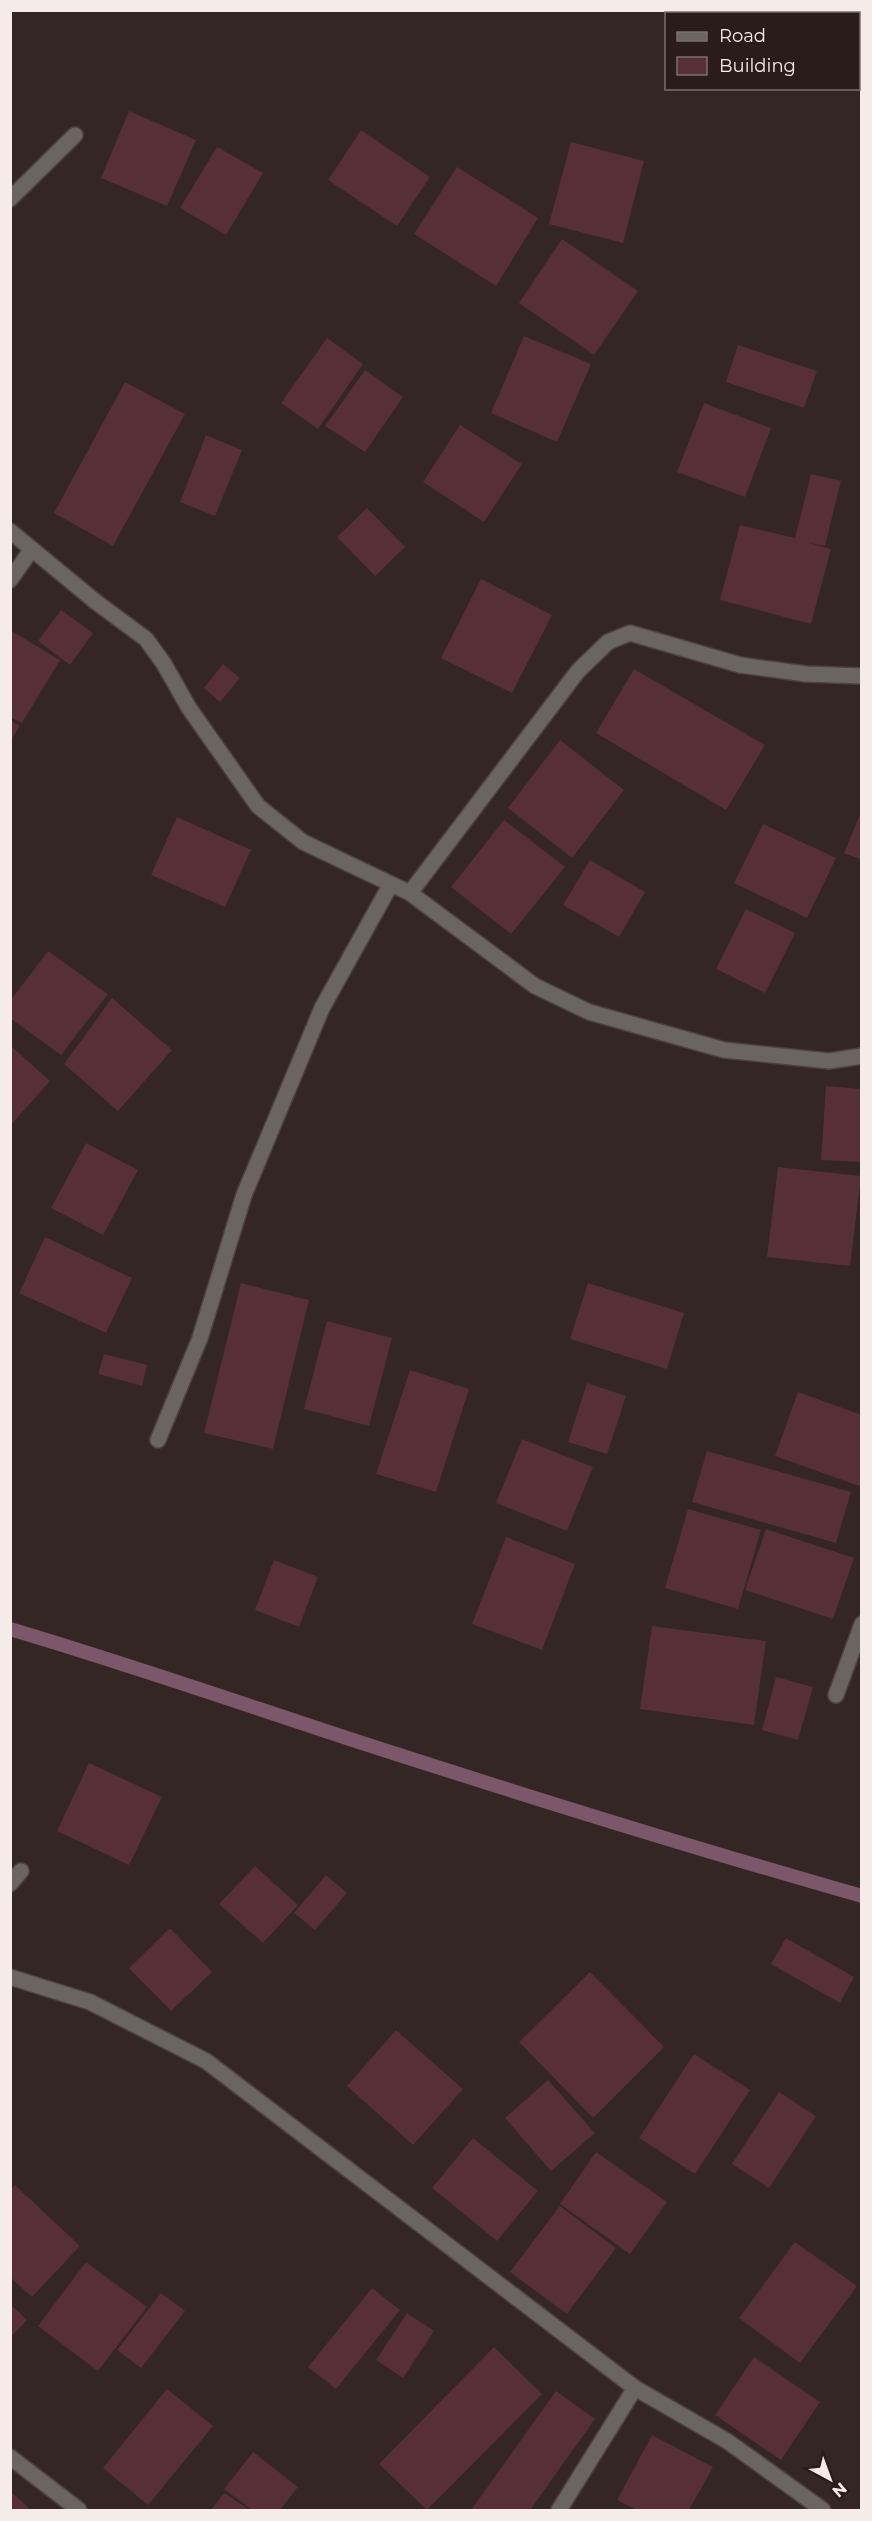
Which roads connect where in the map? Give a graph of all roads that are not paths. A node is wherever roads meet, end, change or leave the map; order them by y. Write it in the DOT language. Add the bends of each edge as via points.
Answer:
graph roads {
  1 [pos="75,135"];
  2 [pos="10,199"];
  3 [pos="10,531"];
  4 [pos="32,549"];
  5 [pos="10,580"];
  6 [pos="861,676"];
  7 [pos="391,884"];
  8 [pos="411,893"];
  9 [pos="861,1056"];
  10 [pos="158,1440"];
  11 [pos="861,1624"];
  12 [pos="836,1695"];
  13 [pos="21,1871"];
  14 [pos="10,1884"];
  15 [pos="10,1977"];
  16 [pos="635,2388"];
  17 [pos="10,2457"];
  18 [pos="79,2511"];
  19 [pos="559,2511"];
  20 [pos="823,2511"];
  1 -- 2 [label="street"];
  3 -- 4 [label="street"];
  4 -- 5 [label="street"];
  4 -- 7 [label="street" via="146,639 258,806 303,842"];
  6 -- 8 [label="street" via="740,665 630,633 608,642 578,671"];
  7 -- 8 [label="street"];
  7 -- 10 [label="street" via="322,1008 244,1195 200,1338"];
  8 -- 9 [label="street" via="535,986 589,1012 724,1050 829,1061"];
  11 -- 12 [label="street"];
  13 -- 14 [label="street"];
  15 -- 16 [label="street" via="90,2002 206,2061"];
  16 -- 19 [label="street"];
  16 -- 20 [label="street" via="727,2440"];
  17 -- 18 [label="street"];
}
